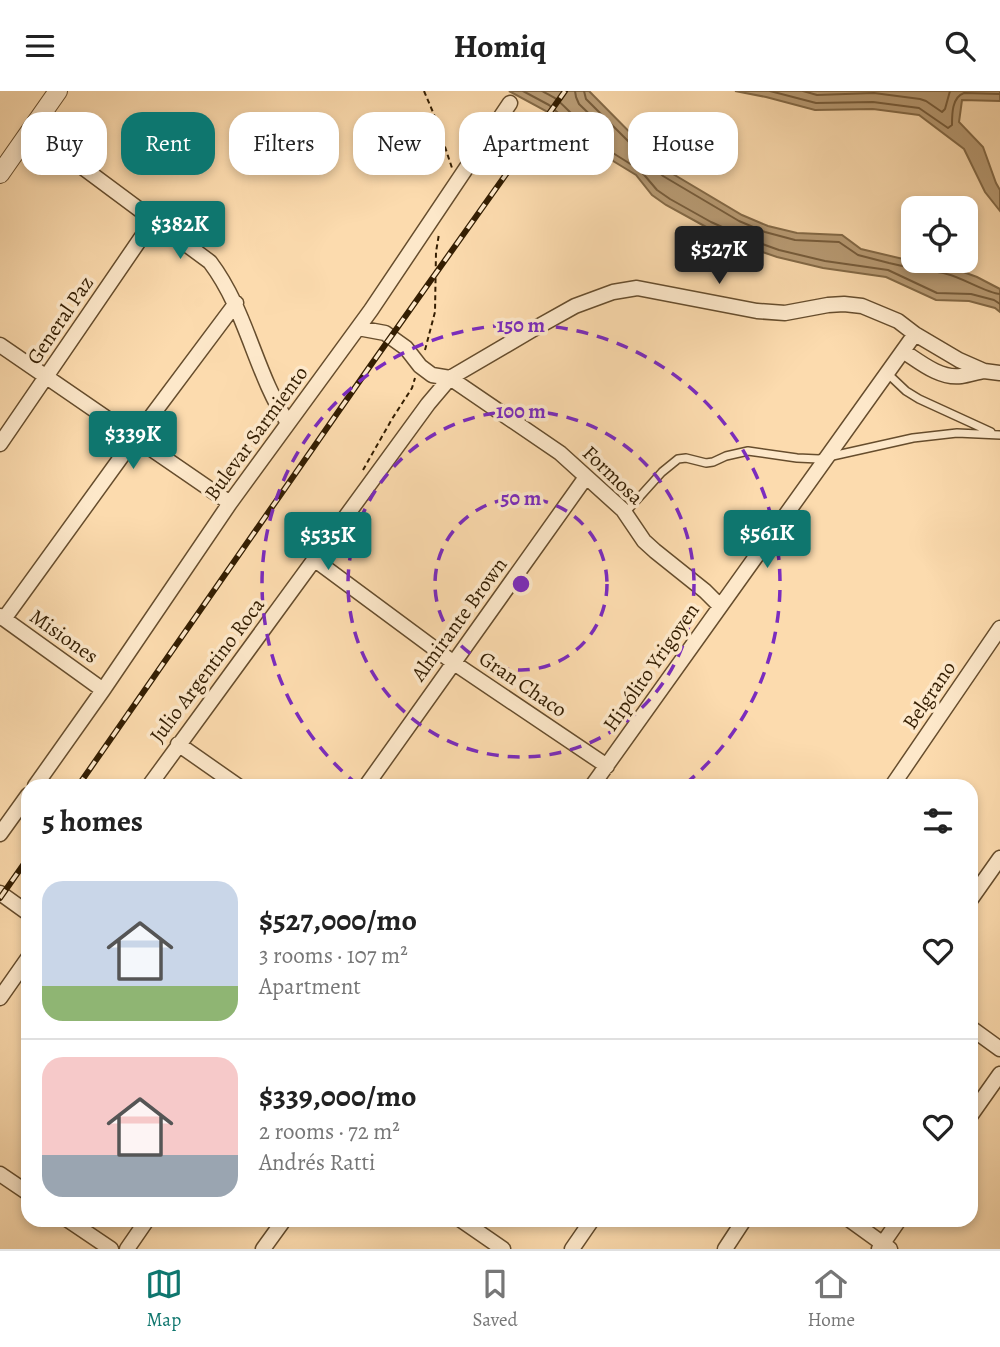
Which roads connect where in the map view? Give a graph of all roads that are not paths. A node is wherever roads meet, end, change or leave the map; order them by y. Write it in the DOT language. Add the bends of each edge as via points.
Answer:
graph roads {
  1 [pos="58,91"];
  2 [pos="510,103"];
  3 [pos="43,112"];
  4 [pos="21,144"];
  5 [pos="0,174"];
  6 [pos="94,175"];
  7 [pos="154,219"];
  8 [pos="236,303"];
  9 [pos="358,328"];
  10 [pos="915,334"];
  11 [pos="0,345"];
  12 [pos="903,351"];
  13 [pos="984,371"];
  14 [pos="887,373"];
  15 [pos="1000,373"];
  16 [pos="47,377"];
  17 [pos="450,378"];
  18 [pos="288,423"];
  19 [pos="998,434"];
  20 [pos="135,438"];
  21 [pos="0,444"];
  22 [pos="826,458"];
  23 [pos="586,477"];
  24 [pos="230,503"];
  25 [pos="625,513"];
  26 [pos="315,559"];
  27 [pos="720,606"];
  28 [pos="2,618"];
  29 [pos="1000,628"];
  30 [pos="454,663"];
  31 [pos="103,690"];
  32 [pos="178,744"];
  33 [pos="607,766"];
  34 [pos="40,779"];
  35 [pos="154,779"];
  36 [pos="229,779"];
  37 [pos="371,779"];
  38 [pos="597,779"];
  39 [pos="897,779"];
  40 [pos="21,805"];
  41 [pos="0,834"];
  42 [pos="1000,858"];
  43 [pos="978,889"];
  44 [pos="0,893"];
  45 [pos="21,908"];
  46 [pos="21,968"];
  47 [pos="0,998"];
  48 [pos="978,1033"];
  49 [pos="1000,1049"];
  50 [pos="1000,1074"];
  51 [pos="978,1105"];
  52 [pos="0,1174"];
  53 [pos="21,1188"];
  54 [pos="78,1227"];
  55 [pos="142,1227"];
  56 [pos="279,1227"];
  57 [pos="471,1227"];
  58 [pos="587,1227"];
  59 [pos="739,1227"];
  60 [pos="859,1227"];
  61 [pos="895,1227"];
  62 [pos="884,1247"];
  63 [pos="111,1249"];
  64 [pos="127,1249"];
  65 [pos="263,1249"];
  66 [pos="503,1249"];
  67 [pos="572,1249"];
  68 [pos="725,1249"];
  1 -- 3 [label="street"];
  2 -- 9 [label="street, Bulevar Sarmiento"];
  4 -- 5 [label="street"];
  6 -- 7 [label="street"];
  7 -- 8 [label="street" via="210,262"];
  7 -- 16 [label="street, General Paz"];
  8 -- 18 [label="street"];
  8 -- 20 [label="street"];
  9 -- 17 [label="street, Formosa" via="385,333 432,375"];
  9 -- 18 [label="street, Bulevar Sarmiento"];
  10 -- 12 [label="street, Hipólito Yrigoyen"];
  10 -- 13 [label="street, Julio Argentino Roca"];
  10 -- 17 [label="street, Julio Argentino Roca" via="898,321 862,306 757,311 637,288 575,306"];
  11 -- 16 [label="street"];
  12 -- 13 [label="street" via="947,376"];
  12 -- 14 [label="street, Hipólito Yrigoyen"];
  13 -- 15 [label="street"];
  14 -- 19 [label="lane" via="919,399"];
  14 -- 22 [label="street, Hipólito Yrigoyen"];
  16 -- 20 [label="street"];
  16 -- 21 [label="street, General Paz"];
  17 -- 23 [label="street, Formosa" via="560,453"];
  17 -- 26 [label="street, Julio Argentino Roca"];
  18 -- 24 [label="street, Bulevar Sarmiento"];
  19 -- 22 [label="lane" via="913,438"];
  20 -- 24 [label="street"];
  20 -- 28 [label="street"];
  22 -- 25 [label="lane" via="748,451 713,463 678,459"];
  22 -- 27 [label="street, Hipólito Yrigoyen"];
  23 -- 25 [label="street, Formosa"];
  23 -- 30 [label="street, Almirante Brown"];
  24 -- 31 [label="street, Bulevar Sarmiento"];
  25 -- 27 [label="street, Formosa" via="644,541"];
  26 -- 30 [label="street, Gran Chaco"];
  26 -- 32 [label="street, Julio Argentino Roca"];
  27 -- 33 [label="street, Hipólito Yrigoyen"];
  28 -- 31 [label="street, Misiones"];
  29 -- 39 [label="street, Belgrano"];
  30 -- 33 [label="street, Gran Chaco"];
  30 -- 37 [label="street, Almirante Brown"];
  31 -- 34 [label="street, Bulevar Sarmiento"];
  32 -- 35 [label="street, Julio Argentino Roca"];
  32 -- 36 [label="street"];
  33 -- 38 [label="street, Hipólito Yrigoyen"];
  40 -- 41 [label="street"];
  42 -- 43 [label="street"];
  44 -- 45 [label="street"];
  46 -- 47 [label="street"];
  48 -- 49 [label="street"];
  50 -- 51 [label="street"];
  52 -- 53 [label="street"];
  54 -- 63 [label="street"];
  55 -- 64 [label="street"];
  56 -- 65 [label="street"];
  57 -- 66 [label="street"];
  58 -- 67 [label="street"];
  59 -- 68 [label="street"];
  60 -- 62 [label="street"];
  61 -- 62 [label="street"];
}
